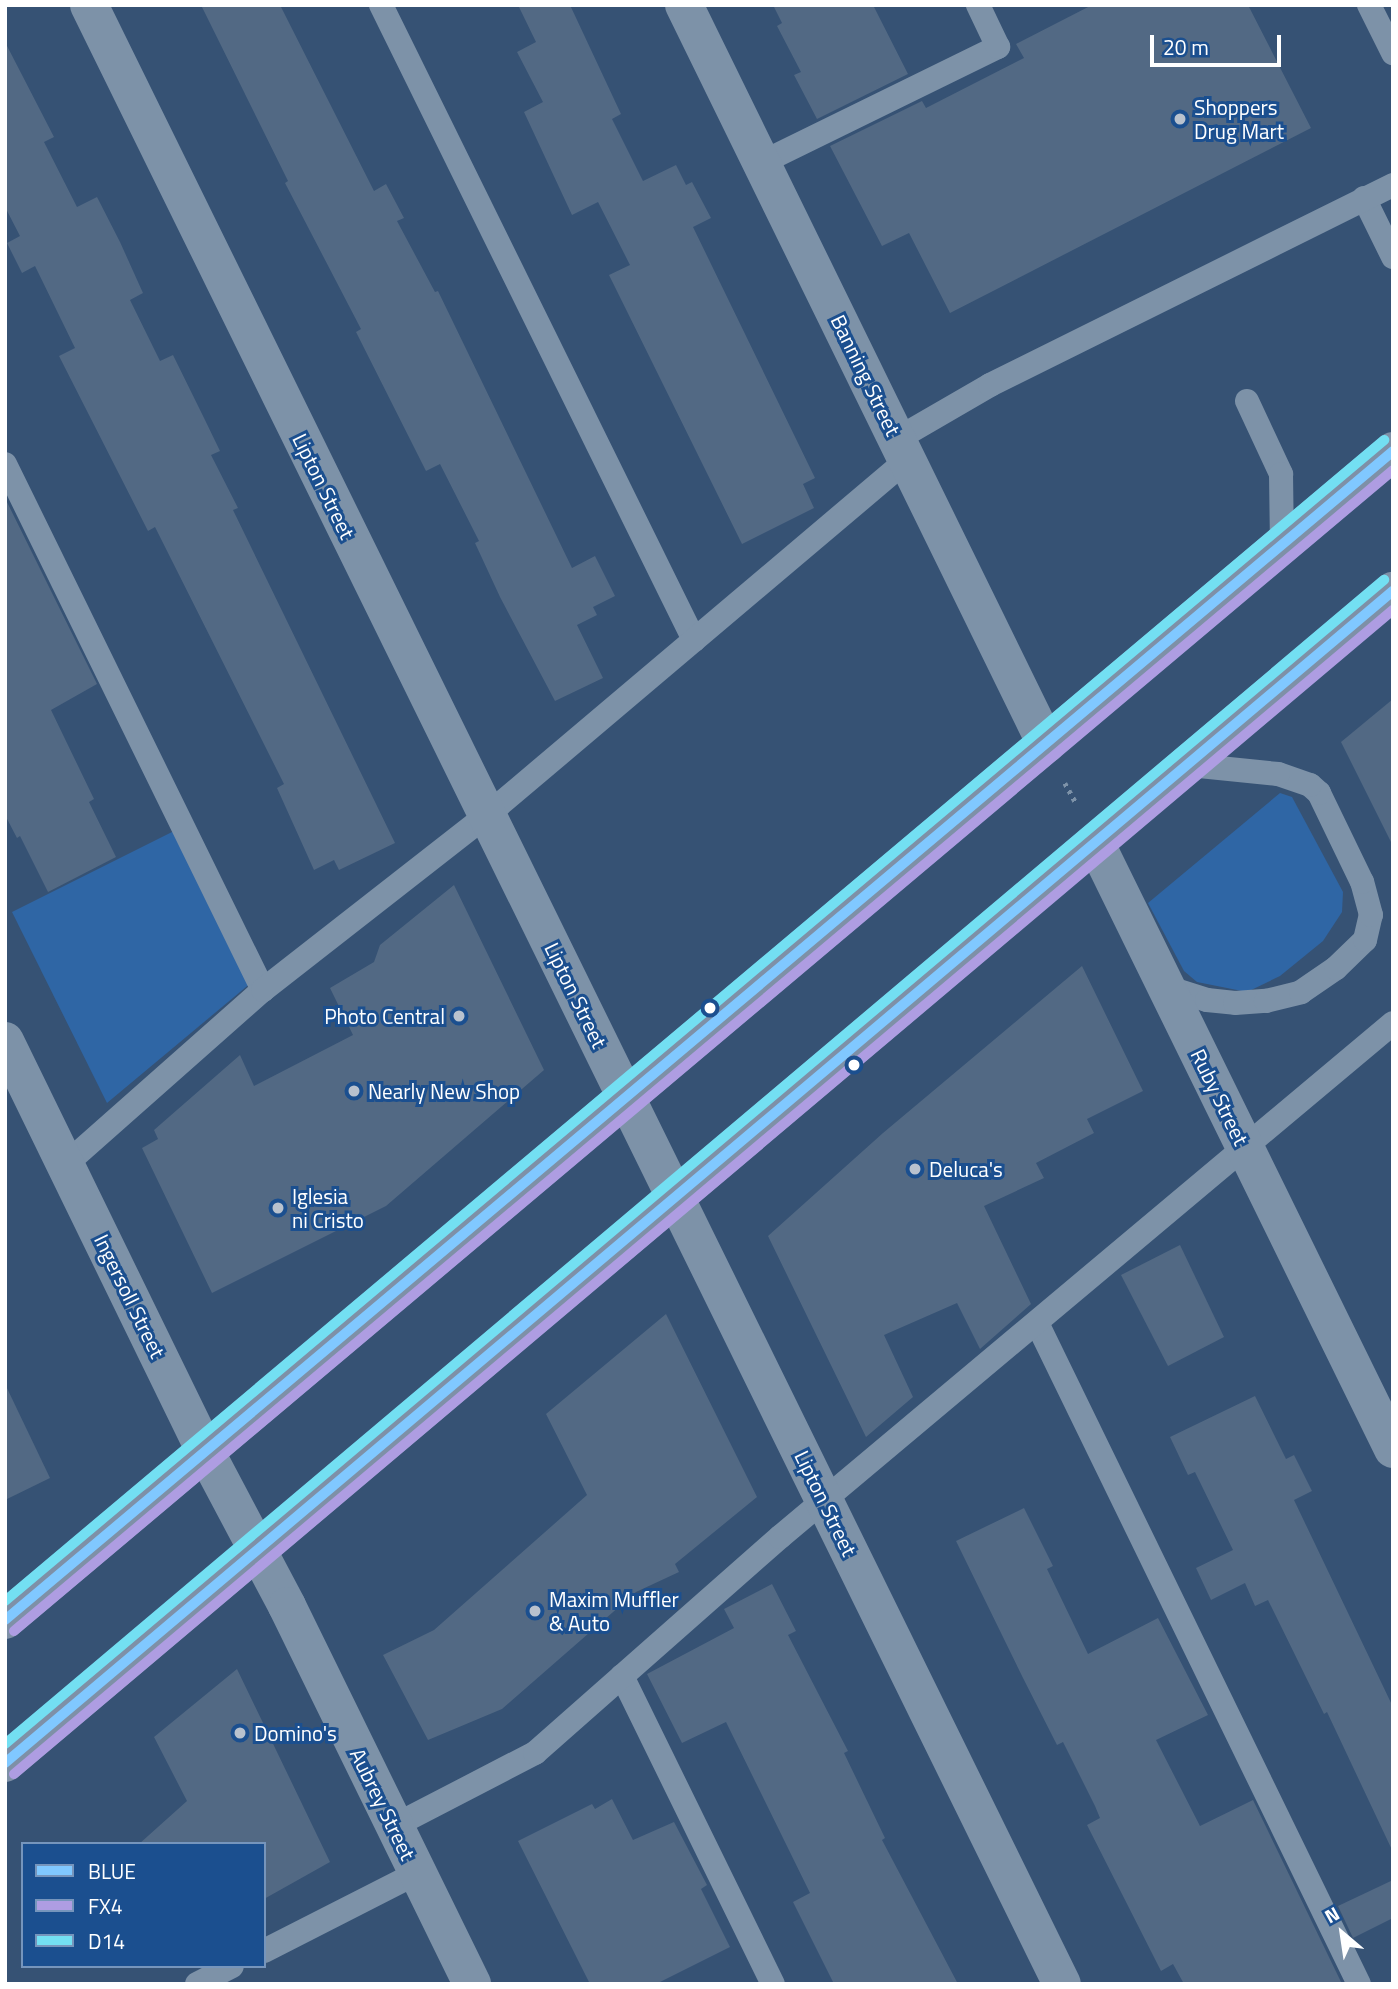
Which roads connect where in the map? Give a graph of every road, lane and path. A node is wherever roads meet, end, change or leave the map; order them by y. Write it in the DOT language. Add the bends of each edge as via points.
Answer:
graph roads {
  1 [pos="89,5"];
  2 [pos="381,5"];
  3 [pos="684,5"];
  4 [pos="978,5"];
  5 [pos="1369,5"];
  6 [pos="1393,53"];
  7 [pos="763,162"];
  8 [pos="1393,185"];
  9 [pos="1364,198"];
  10 [pos="1393,257"];
  11 [pos="1247,401"];
  12 [pos="902,449"];
  13 [pos="1393,451"];
  14 [pos="5,464"];
  15 [pos="1282,544"];
  16 [pos="1393,591"];
  17 [pos="694,640"];
  18 [pos="1046,744"];
  19 [pos="1189,765"];
  20 [pos="486,816"];
  21 [pos="1096,844"];
  22 [pos="1166,987"];
  23 [pos="262,990"];
  24 [pos="1393,1023"];
  25 [pos="5,1041"];
  26 [pos="626,1100"];
  27 [pos="1245,1148"];
  28 [pos="66,1164"];
  29 [pos="675,1198"];
  30 [pos="1037,1323"];
  31 [pos="1393,1449"];
  32 [pos="205,1451"];
  33 [pos="824,1500"];
  34 [pos="255,1550"];
  35 [pos="5,1620"];
  36 [pos="622,1676"];
  37 [pos="5,1763"];
  38 [pos="394,1826"];
  39 [pos="417,1873"];
  40 [pos="266,1950"];
  41 [pos="228,1968"];
  42 [pos="197,1984"];
  43 [pos="472,1984"];
  44 [pos="774,1984"];
  45 [pos="1062,1984"];
  46 [pos="1359,1984"];
  1 -- 20 [label="street, Lipton Street"];
  2 -- 17 [label="lane"];
  3 -- 7 [label="street, Banning Street"];
  4 -- 7 [label="lane" via="998,47"];
  5 -- 6 [label="lane"];
  7 -- 12 [label="street, Banning Street"];
  8 -- 9 [label="lane"];
  9 -- 10 [label="lane"];
  9 -- 12 [label="lane" via="990,385"];
  11 -- 15 [label="lane" via="1281,474"];
  12 -- 17 [label="lane"];
  12 -- 18 [label="street, Banning Street"];
  13 -- 15 [label="highway"];
  14 -- 23 [label="lane"];
  15 -- 18 [label="highway"];
  16 -- 19 [label="highway"];
  17 -- 20 [label="lane"];
  18 -- 21 [label="path"];
  18 -- 26 [label="highway"];
  19 -- 21 [label="highway"];
  19 -- 22 [label="lane" via="1278,774 1320,793 1363,882 1371,915 1365,940 1301,992 1235,1003"];
  20 -- 23 [label="lane"];
  20 -- 26 [label="street, Lipton Street"];
  21 -- 22 [label="street, Ruby Street"];
  21 -- 29 [label="highway"];
  22 -- 27 [label="street, Ruby Street"];
  23 -- 28 [label="lane"];
  24 -- 27 [label="lane"];
  25 -- 28 [label="street, Ingersoll Street"];
  26 -- 29 [label="street, Lipton Street"];
  26 -- 32 [label="highway"];
  27 -- 30 [label="lane"];
  27 -- 31 [label="street, Ruby Street"];
  28 -- 32 [label="street, Ingersoll Street"];
  29 -- 33 [label="street, Lipton Street"];
  29 -- 34 [label="highway"];
  30 -- 33 [label="lane"];
  30 -- 46 [label="lane"];
  32 -- 34 [label="street, Ingersoll Street"];
  32 -- 35 [label="highway"];
  33 -- 36 [label="lane"];
  33 -- 45 [label="street, Lipton Street"];
  34 -- 37 [label="highway"];
  34 -- 38 [label="street, Aubrey Street"];
  36 -- 38 [label="lane" via="535,1753"];
  36 -- 44 [label="lane"];
  38 -- 39 [label="street, Aubrey Street"];
  39 -- 40 [label="lane"];
  39 -- 43 [label="street, Aubrey Street"];
  41 -- 42 [label="lane"];
}
